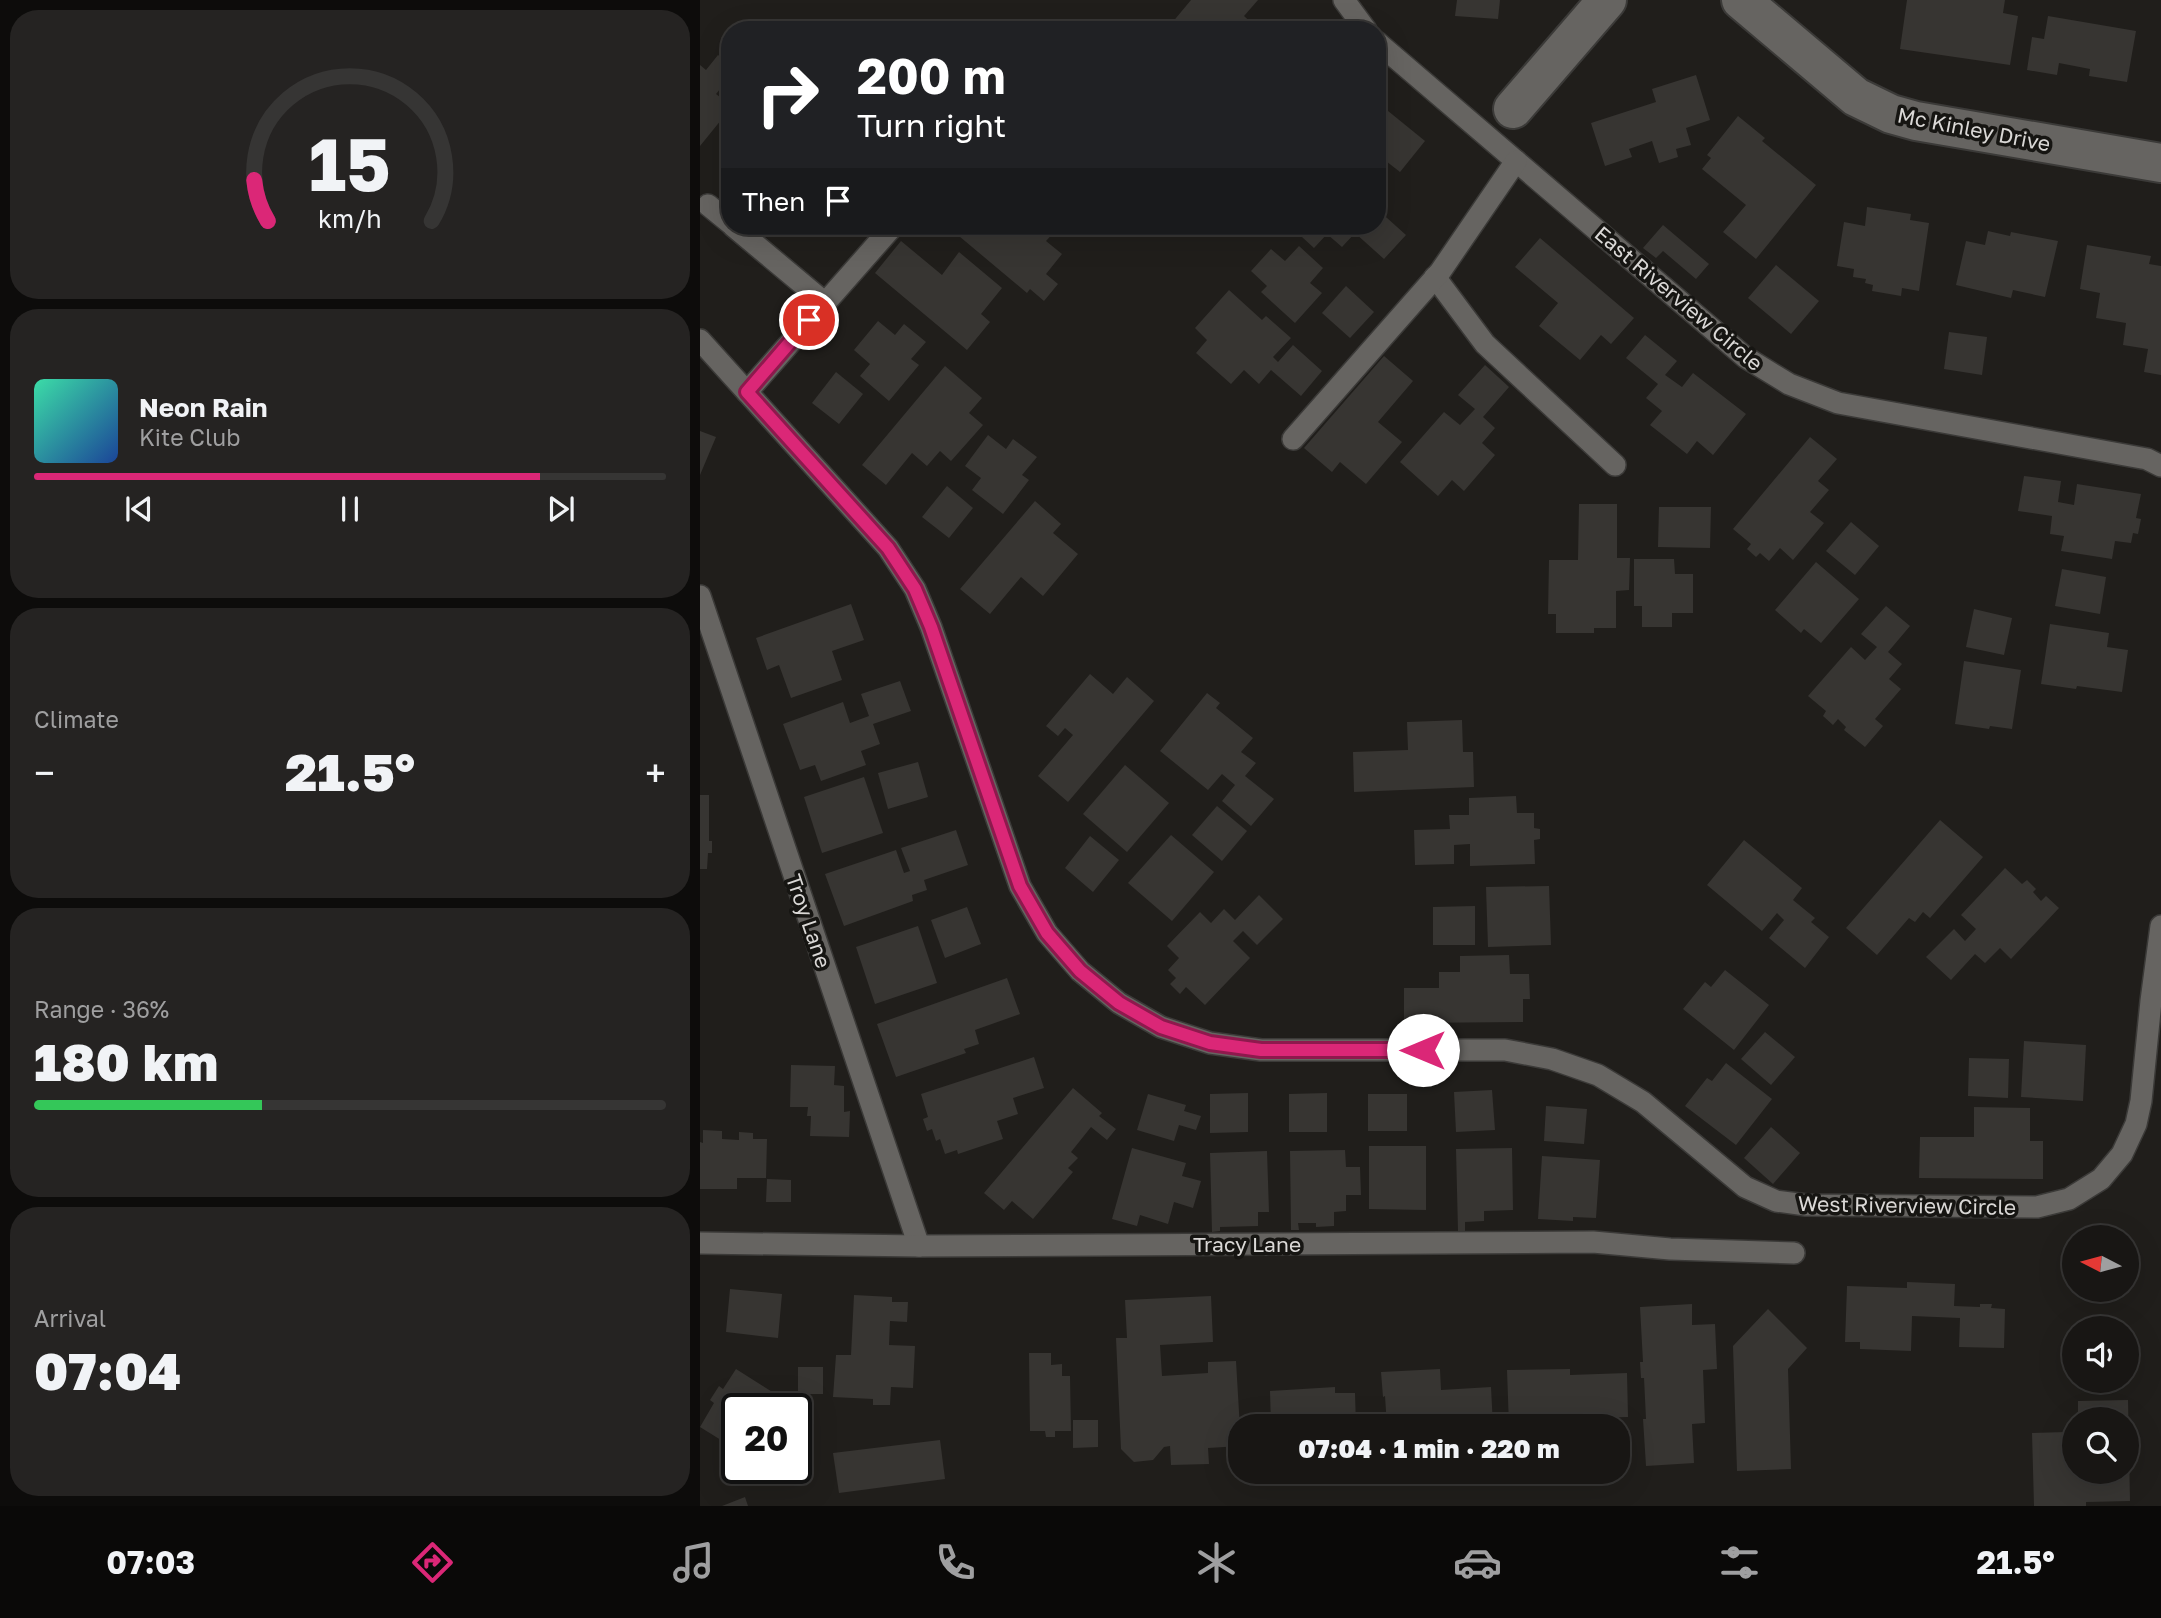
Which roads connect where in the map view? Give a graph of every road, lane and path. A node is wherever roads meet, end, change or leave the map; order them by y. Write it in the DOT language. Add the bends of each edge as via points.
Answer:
graph roads {
  1 [pos="1345,0"];
  2 [pos="1607,0"];
  3 [pos="1741,0"];
  4 [pos="1360,21"];
  5 [pos="1386,50"];
  6 [pos="1513,109"];
  7 [pos="1516,161"];
  8 [pos="2161,163"];
  9 [pos="708,205"];
  10 [pos="721,216"];
  11 [pos="743,235"];
  12 [pos="885,235"];
  13 [pos="1435,277"];
  14 [pos="824,302"];
  15 [pos="700,340"];
  16 [pos="747,392"];
  17 [pos="1293,439"];
  18 [pos="1615,465"];
  19 [pos="2161,466"];
  20 [pos="700,596"];
  21 [pos="2161,926"];
  22 [pos="700,1243"];
  23 [pos="919,1245"];
  24 [pos="1794,1253"];
  1 -- 4 [label="lane"];
  2 -- 6 [label="street"];
  3 -- 8 [label="street, Mc Kinley Drive" via="1856,97 1891,114"];
  5 -- 7 [label="lane, East Riverview Circle"];
  7 -- 13 [label="lane"];
  7 -- 19 [label="lane, East Riverview Circle" via="1745,357 1789,384 1838,403 2147,458"];
  9 -- 10 [label="lane"];
  11 -- 14 [label="lane"];
  12 -- 14 [label="lane"];
  13 -- 17 [label="lane"];
  13 -- 18 [label="lane" via="1485,344"];
  14 -- 16 [label="lane"];
  15 -- 16 [label="lane, West Riverview Circle"];
  16 -- 21 [label="lane, West Riverview Circle" via="888,548 915,589 1020,886 1047,933 1080,971 1119,1003 1161,1027 1210,1043 1261,1050 1505,1050 1552,1059 1598,1075 1643,1102 1745,1187 1776,1201 2037,1208 2070,1199 2101,1179 2122,1154 2136,1125"];
  20 -- 23 [label="lane, Troy Lane"];
  22 -- 23 [label="lane, Tracy Lane"];
  23 -- 24 [label="lane, Tracy Lane" via="1593,1242"];
}
